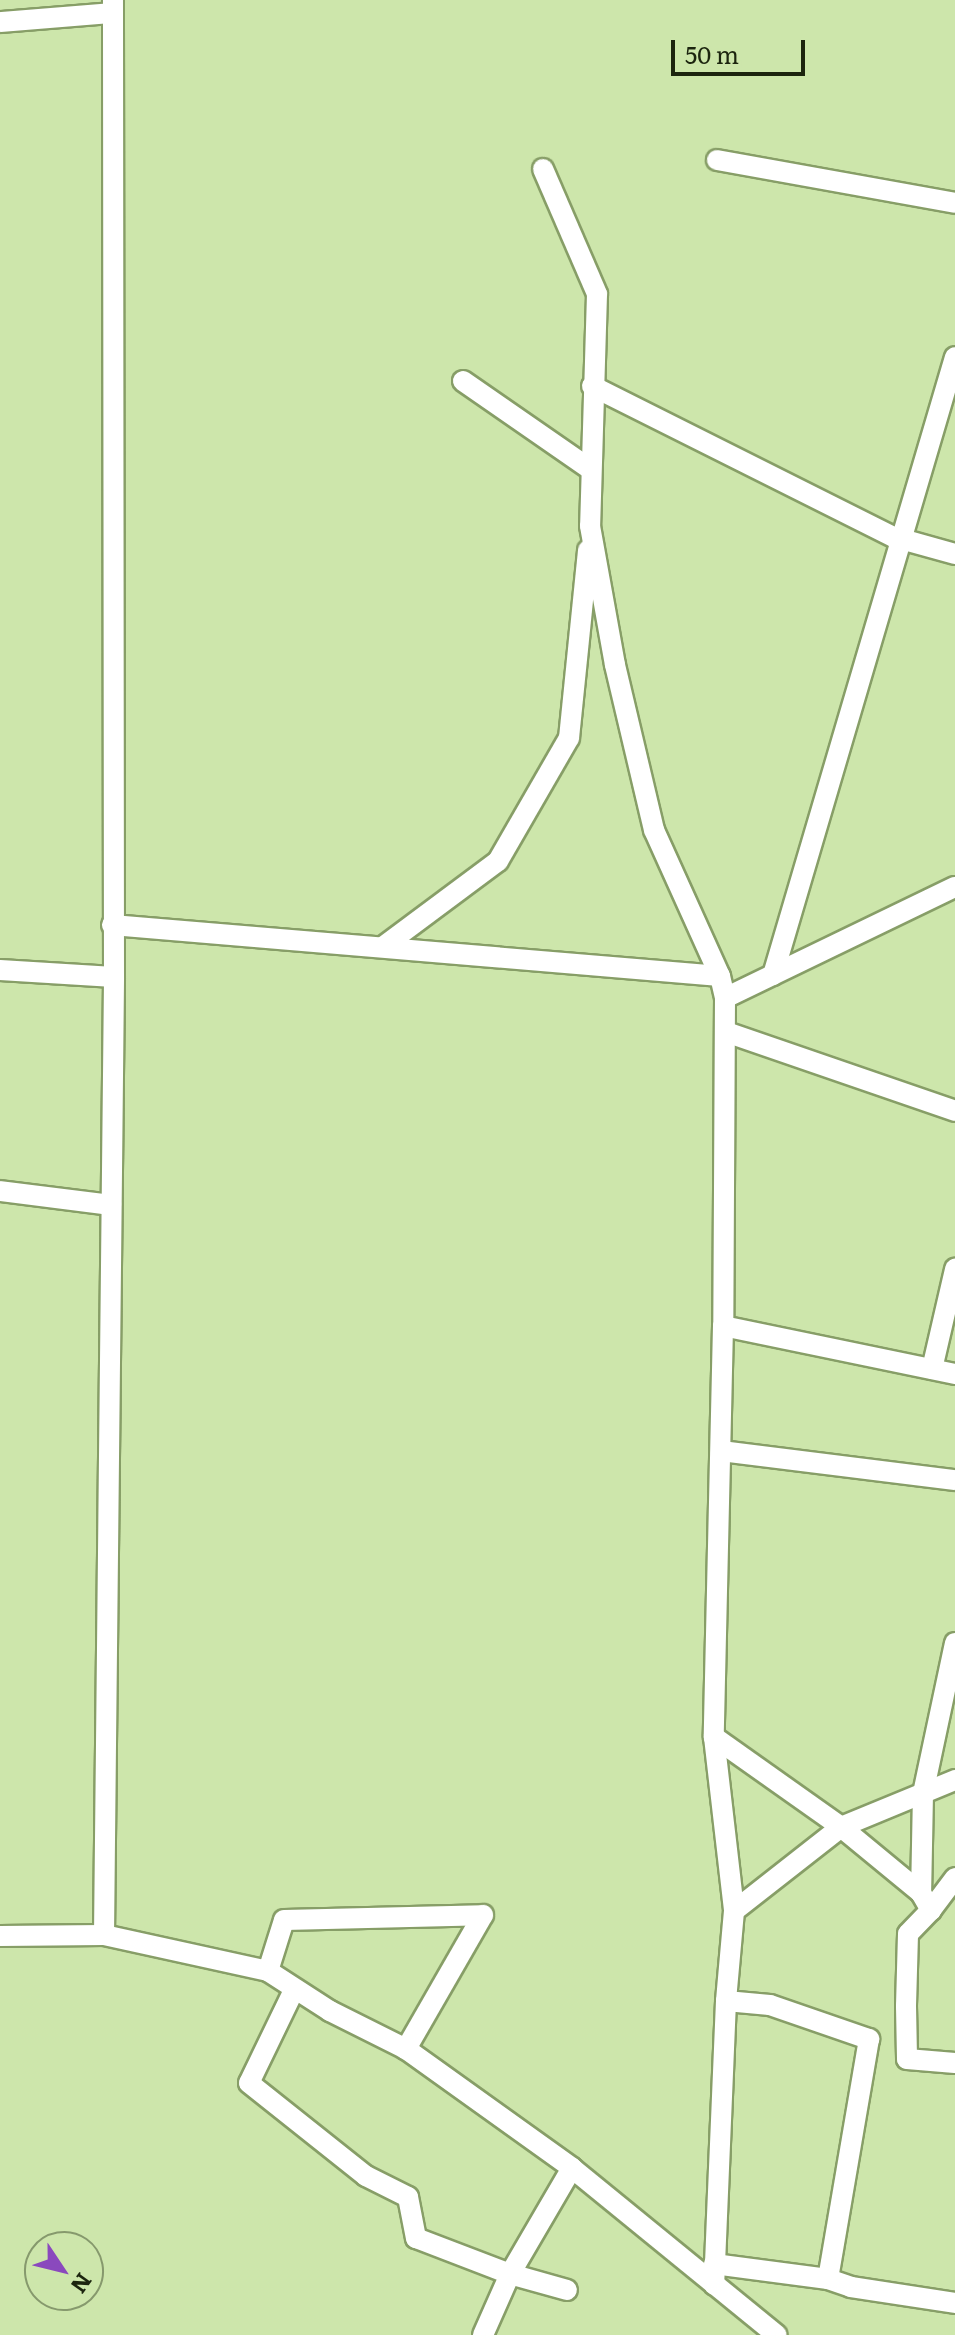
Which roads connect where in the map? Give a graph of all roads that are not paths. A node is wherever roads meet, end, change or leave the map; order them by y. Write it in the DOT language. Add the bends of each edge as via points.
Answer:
graph roads {
  1 [pos="113,6"];
  2 [pos="0,22"];
  3 [pos="717,160"];
  4 [pos="543,169"];
  5 [pos="955,203"];
  6 [pos="955,357"];
  7 [pos="463,381"];
  8 [pos="592,386"];
  9 [pos="590,469"];
  10 [pos="590,526"];
  11 [pos="901,539"];
  12 [pos="955,554"];
  13 [pos="955,887"];
  14 [pos="112,925"];
  15 [pos="384,946"];
  16 [pos="0,970"];
  17 [pos="773,975"];
  18 [pos="720,976"];
  19 [pos="114,977"];
  20 [pos="725,998"];
  21 [pos="726,1032"];
  22 [pos="955,1111"];
  23 [pos="0,1191"];
  24 [pos="111,1205"];
  25 [pos="955,1269"];
  26 [pos="723,1326"];
  27 [pos="932,1369"];
  28 [pos="955,1374"];
  29 [pos="721,1451"];
  30 [pos="955,1480"];
  31 [pos="955,1643"];
  32 [pos="714,1737"];
  33 [pos="955,1780"];
  34 [pos="923,1793"];
  35 [pos="841,1827"];
  36 [pos="955,1878"];
  37 [pos="926,1902"];
  38 [pos="734,1911"];
  39 [pos="104,1935"];
  40 [pos="0,1936"];
  41 [pos="268,1971"];
  42 [pos="294,1990"];
  43 [pos="726,2001"];
  44 [pos="406,2049"];
  45 [pos="955,2063"];
  46 [pos="572,2168"];
  47 [pos="510,2274"];
  48 [pos="714,2275"];
  49 [pos="828,2279"];
  50 [pos="567,2290"];
  51 [pos="955,2303"];
  52 [pos="489,2333"];
  53 [pos="772,2334"];
  1 -- 2 [label="street"];
  1 -- 14 [label="street"];
  3 -- 5 [label="street"];
  4 -- 8 [label="street" via="597,294"];
  6 -- 11 [label="street"];
  7 -- 9 [label="street"];
  8 -- 9 [label="street"];
  8 -- 11 [label="street"];
  9 -- 10 [label="street"];
  10 -- 15 [label="street" via="569,738 498,861"];
  10 -- 18 [label="street" via="615,665 654,830"];
  11 -- 12 [label="street"];
  11 -- 17 [label="street"];
  13 -- 17 [label="street"];
  14 -- 15 [label="street"];
  14 -- 19 [label="street"];
  15 -- 18 [label="street"];
  16 -- 19 [label="street"];
  17 -- 20 [label="street"];
  18 -- 20 [label="street"];
  19 -- 24 [label="street"];
  20 -- 21 [label="street"];
  21 -- 22 [label="street"];
  21 -- 26 [label="street"];
  23 -- 24 [label="street"];
  24 -- 39 [label="street"];
  25 -- 27 [label="street"];
  26 -- 27 [label="street"];
  26 -- 29 [label="street"];
  27 -- 28 [label="street"];
  29 -- 30 [label="street"];
  29 -- 32 [label="street"];
  31 -- 34 [label="street"];
  32 -- 35 [label="street"];
  32 -- 38 [label="street"];
  33 -- 34 [label="street"];
  34 -- 35 [label="street"];
  34 -- 37 [label="street"];
  35 -- 37 [label="street"];
  35 -- 38 [label="street"];
  36 -- 37 [label="street"];
  37 -- 45 [label="street" via="908,1934 907,2059"];
  38 -- 43 [label="street"];
  39 -- 40 [label="street"];
  39 -- 41 [label="street"];
  41 -- 42 [label="street"];
  41 -- 44 [label="street" via="284,1920 483,1915"];
  42 -- 44 [label="street"];
  42 -- 47 [label="street" via="249,2083 366,2176 408,2197 416,2238"];
  43 -- 48 [label="street"];
  43 -- 49 [label="street" via="770,2005 869,2039"];
  44 -- 46 [label="street"];
  46 -- 47 [label="street"];
  46 -- 48 [label="street"];
  47 -- 50 [label="street"];
  47 -- 52 [label="street"];
  48 -- 49 [label="street"];
  48 -- 53 [label="street"];
  49 -- 51 [label="street"];
}
